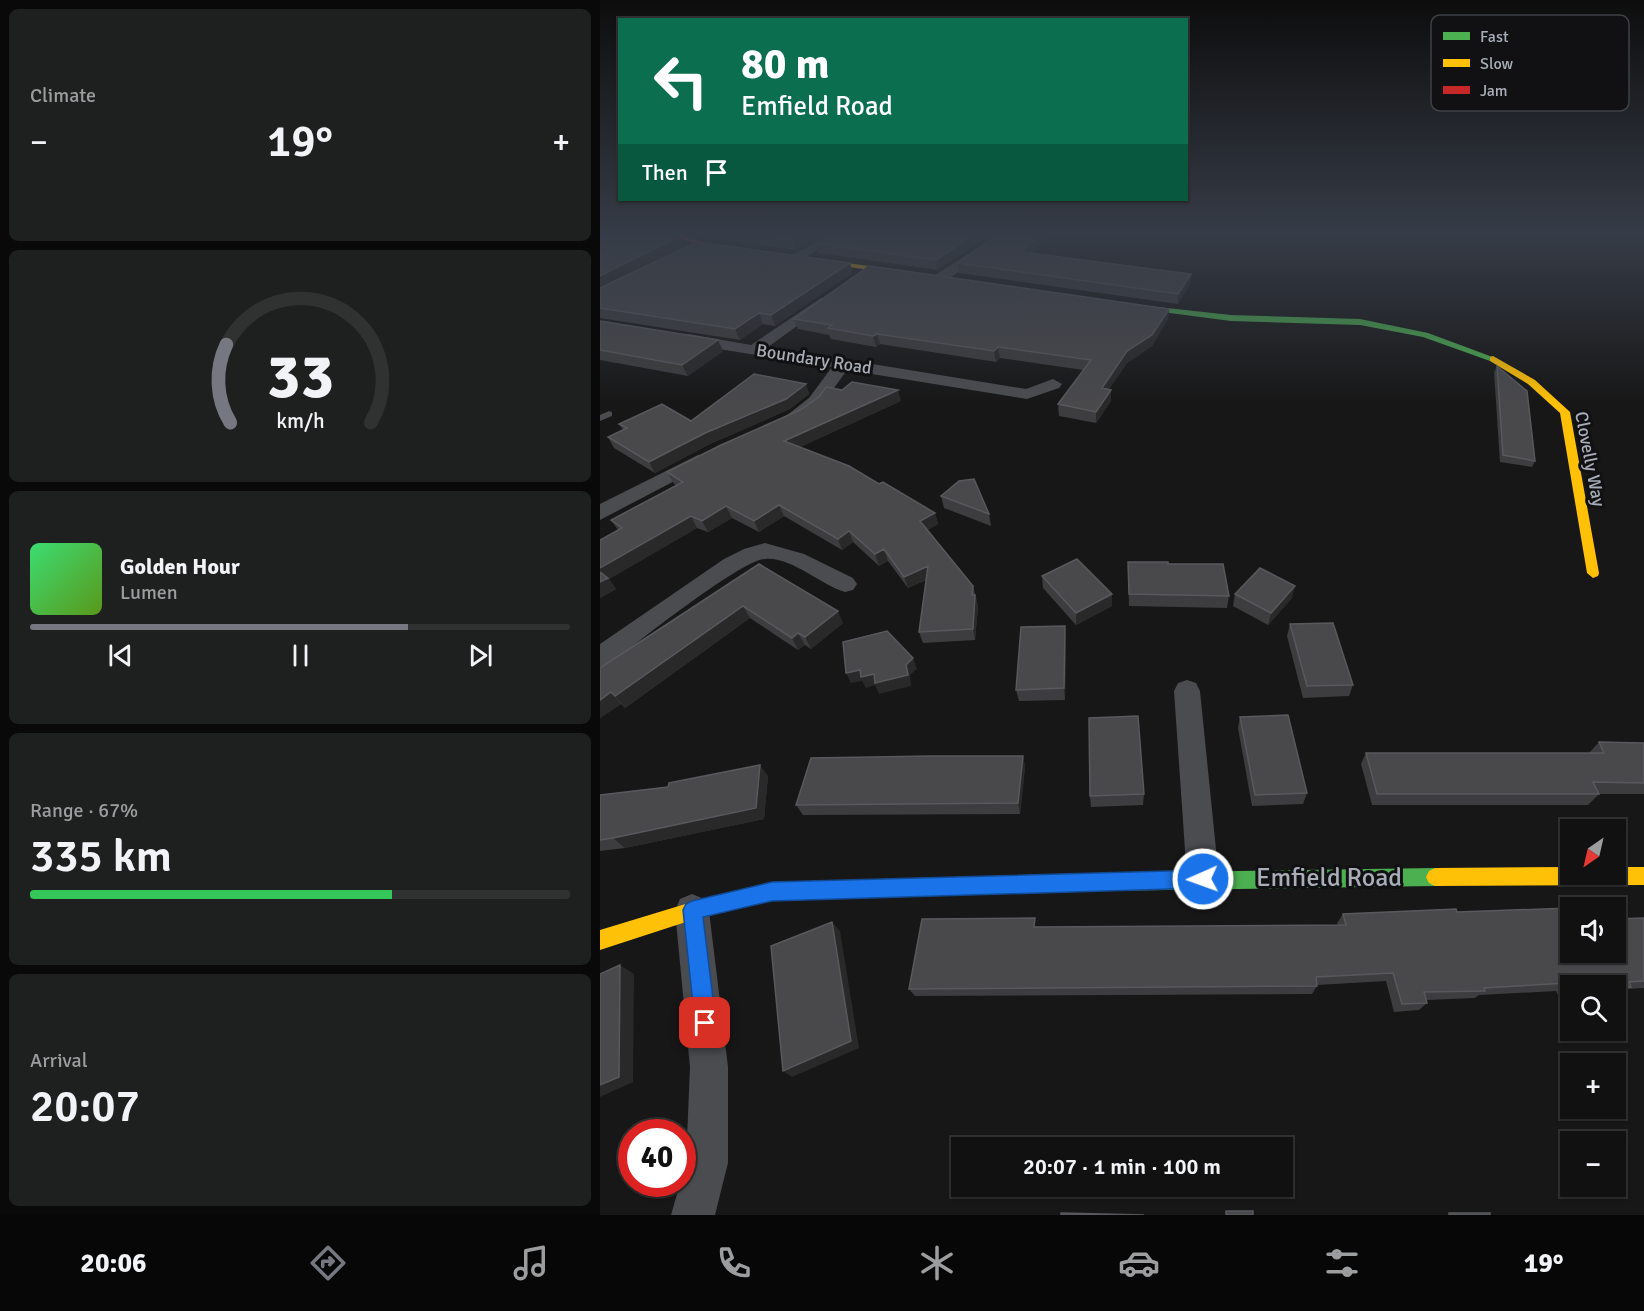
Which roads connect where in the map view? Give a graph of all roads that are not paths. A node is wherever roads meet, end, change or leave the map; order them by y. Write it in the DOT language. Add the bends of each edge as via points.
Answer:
graph roads {
  1 [pos="831,295"];
  2 [pos="1111,303"];
  3 [pos="677,337"];
  4 [pos="754,350"];
  5 [pos="843,363"];
  6 [pos="1053,384"];
  7 [pos="775,426"];
  8 [pos="718,450"];
  9 [pos="600,513"];
  10 [pos="1593,573"];
  11 [pos="845,584"];
  12 [pos="600,657"];
  13 [pos="1187,691"];
  14 [pos="1644,876"];
  15 [pos="1203,879"];
  16 [pos="692,910"];
  17 [pos="600,940"];
  18 [pos="693,1215"];
  1 -- 4 [label="street"];
  2 -- 10 [label="street, Clovelly Way" via="1246,319 1333,319 1395,328 1449,343 1533,380 1549,391 1565,412"];
  3 -- 4 [label="street, Boundary Road"];
  4 -- 5 [label="street, Boundary Road"];
  5 -- 6 [label="street, Boundary Road" via="1030,402"];
  5 -- 7 [label="street" via="815,402"];
  8 -- 9 [label="street"];
  11 -- 12 [label="street" via="786,556 763,551 736,561"];
  13 -- 15 [label="street"];
  14 -- 15 [label="street, Emfield Road"];
  15 -- 16 [label="street, Emfield Road" via="772,891"];
  16 -- 17 [label="street, Emfield Road"];
  16 -- 18 [label="street" via="709,1067 707,1163"];
}
